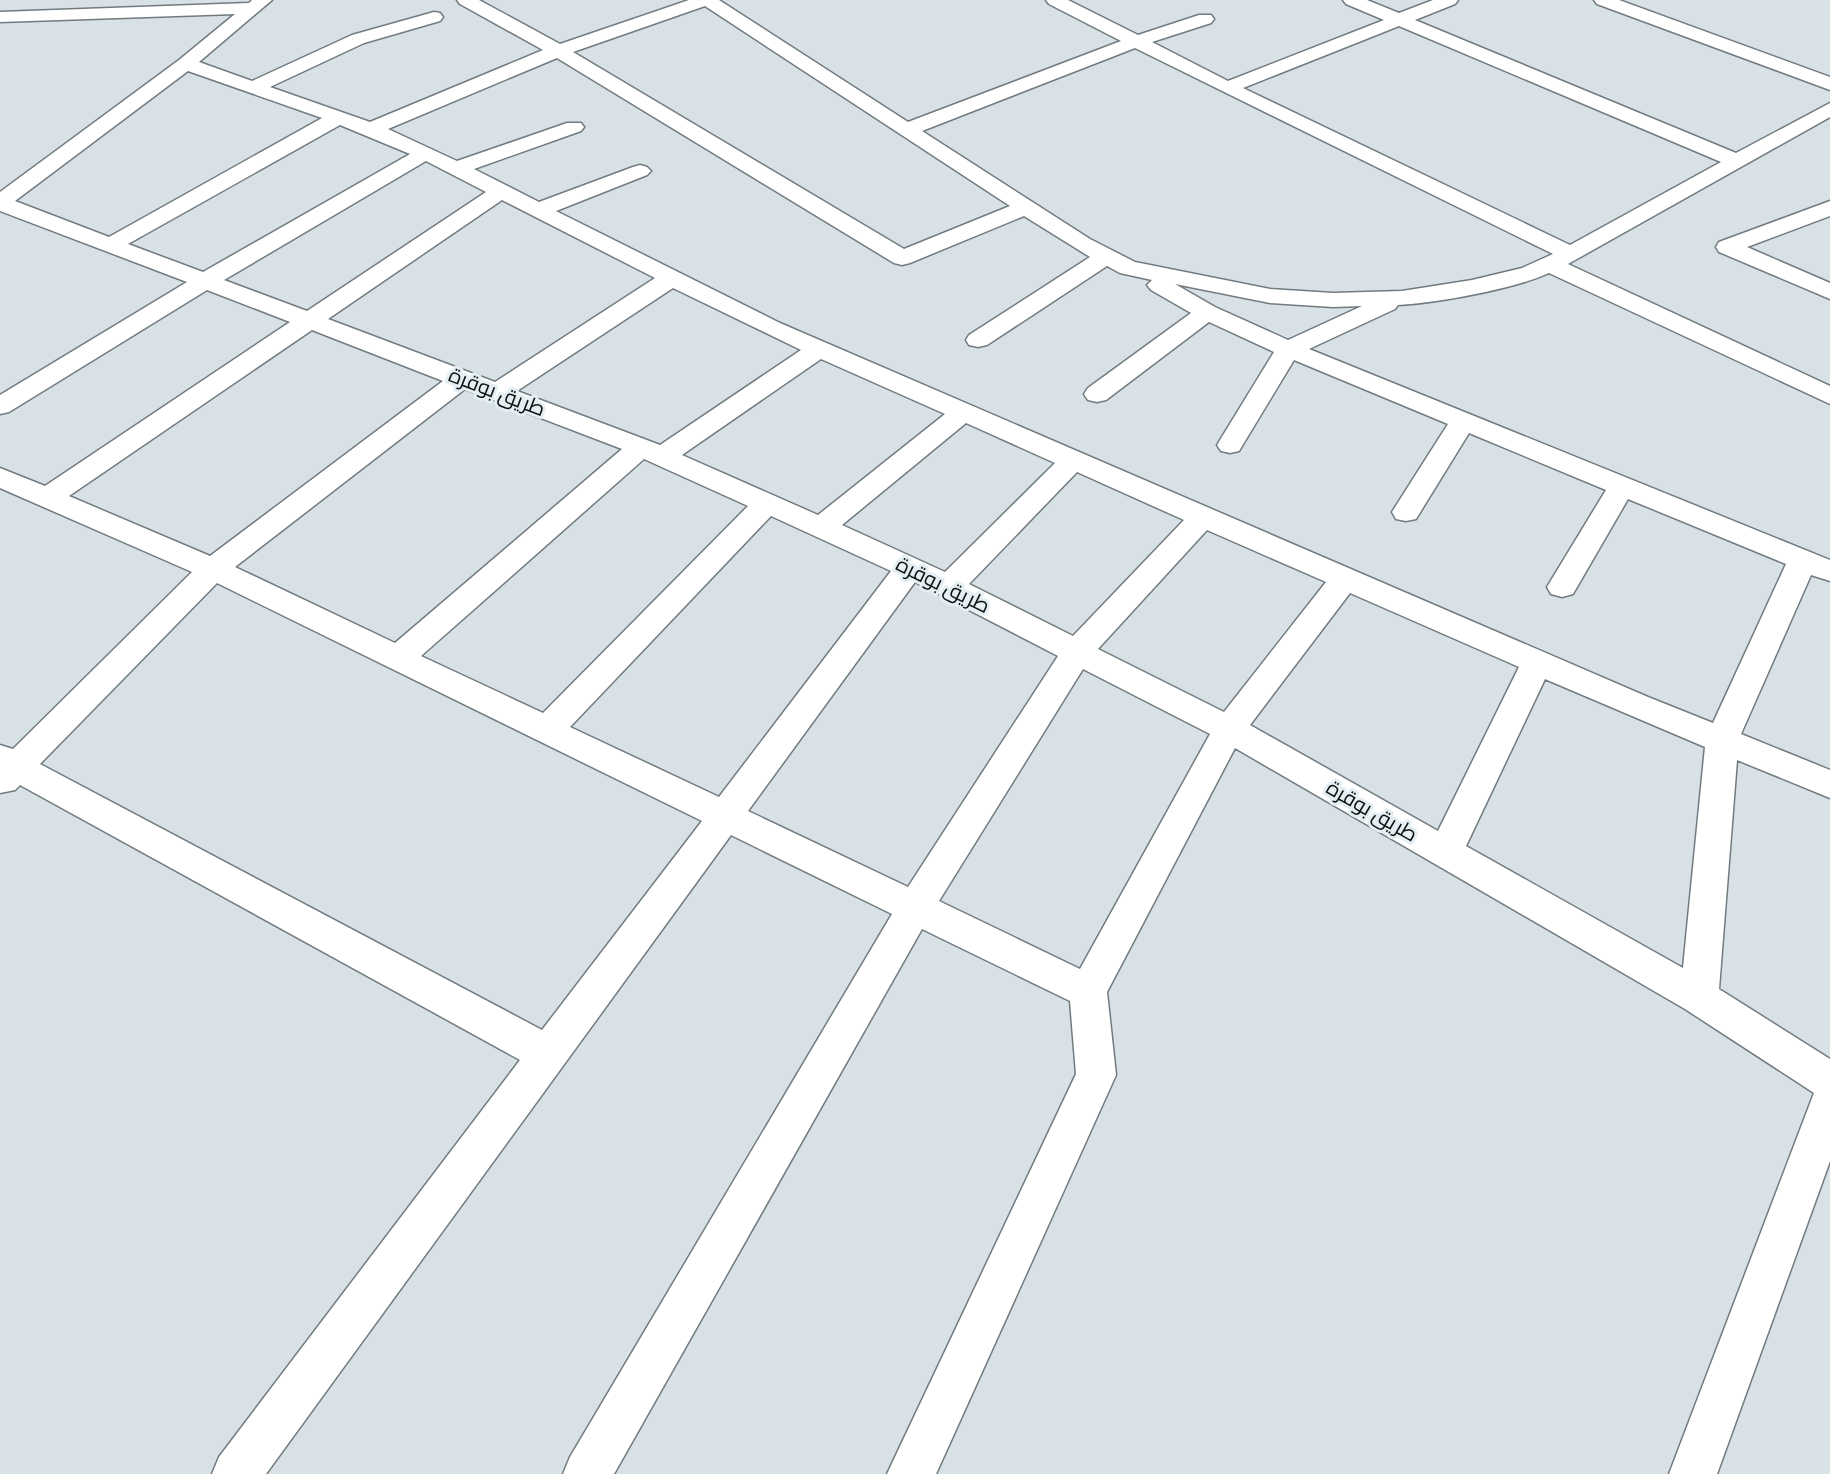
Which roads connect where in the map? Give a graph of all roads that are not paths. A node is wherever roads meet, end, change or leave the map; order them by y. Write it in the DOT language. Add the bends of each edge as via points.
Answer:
graph roads {
  1 [pos="466,0"];
  2 [pos="706,0"];
  3 [pos="1055,0"];
  4 [pos="1352,0"];
  5 [pos="1449,0"];
  6 [pos="1603,0"];
  7 [pos="258,4"];
  8 [pos="0,17"];
  9 [pos="434,17"];
  10 [pos="1205,19"];
  11 [pos="1401,19"];
  12 [pos="1136,42"];
  13 [pos="558,51"];
  14 [pos="186,64"];
  15 [pos="1830,84"];
  16 [pos="254,87"];
  17 [pos="1227,88"];
  18 [pos="1830,109"];
  19 [pos="339,117"];
  20 [pos="574,127"];
  21 [pos="371,129"];
  22 [pos="906,130"];
  23 [pos="426,153"];
  24 [pos="1737,161"];
  25 [pos="456,168"];
  26 [pos="640,171"];
  27 [pos="501,191"];
  28 [pos="0,202"];
  29 [pos="1025,208"];
  30 [pos="538,210"];
  31 [pos="1825,214"];
  32 [pos="110,245"];
  33 [pos="1571,254"];
  34 [pos="1117,263"];
  35 [pos="1549,264"];
  36 [pos="672,278"];
  37 [pos="205,281"];
  38 [pos="1830,292"];
  39 [pos="1402,298"];
  40 [pos="1207,312"];
  41 [pos="308,320"];
  42 [pos="978,340"];
  43 [pos="820,349"];
  44 [pos="1288,349"];
  45 [pos="462,379"];
  46 [pos="497,392"];
  47 [pos="1097,394"];
  48 [pos="1830,396"];
  49 [pos="0,406"];
  50 [pos="964,412"];
  51 [pos="1463,422"];
  52 [pos="1230,445"];
  53 [pos="652,452"];
  54 [pos="1074,460"];
  55 [pos="0,477"];
  56 [pos="1622,487"];
  57 [pos="48,497"];
  58 [pos="767,503"];
  59 [pos="1406,512"];
  60 [pos="1203,517"];
  61 [pos="820,527"];
  62 [pos="1817,566"];
  63 [pos="910,567"];
  64 [pos="213,569"];
  65 [pos="1345,579"];
  66 [pos="948,587"];
  67 [pos="1562,587"];
  68 [pos="1077,652"];
  69 [pos="398,658"];
  70 [pos="1537,662"];
  71 [pos="1229,729"];
  72 [pos="547,730"];
  73 [pos="1722,740"];
  74 [pos="6,769"];
  75 [pos="1830,783"];
  76 [pos="726,816"];
  77 [pos="1445,853"];
  78 [pos="915,908"];
  79 [pos="1088,991"];
  80 [pos="1700,997"];
  81 [pos="548,1054"];
  82 [pos="1830,1081"];
  83 [pos="1830,1104"];
  84 [pos="236,1474"];
  85 [pos="587,1474"];
  86 [pos="911,1474"];
  87 [pos="1693,1474"];
  1 -- 13 [label="street"];
  2 -- 13 [label="street"];
  2 -- 22 [label="street"];
  3 -- 12 [label="street"];
  4 -- 11 [label="street"];
  5 -- 11 [label="street"];
  6 -- 15 [label="street"];
  7 -- 8 [label="street"];
  7 -- 14 [label="street"];
  9 -- 16 [label="street" via="358,39"];
  10 -- 12 [label="street"];
  11 -- 17 [label="street"];
  11 -- 24 [label="street"];
  12 -- 17 [label="street"];
  12 -- 22 [label="street"];
  13 -- 21 [label="street"];
  13 -- 29 [label="street" via="902,258"];
  14 -- 16 [label="street"];
  14 -- 28 [label="street"];
  16 -- 19 [label="street"];
  17 -- 33 [label="street"];
  18 -- 24 [label="street"];
  19 -- 21 [label="street"];
  19 -- 32 [label="street"];
  20 -- 25 [label="street"];
  21 -- 23 [label="street"];
  22 -- 29 [label="street"];
  23 -- 25 [label="street"];
  23 -- 37 [label="street"];
  24 -- 33 [label="street"];
  25 -- 27 [label="street"];
  26 -- 30 [label="street"];
  27 -- 30 [label="street"];
  27 -- 41 [label="street"];
  28 -- 32 [label="street, طريق بوقرة"];
  29 -- 34 [label="street"];
  30 -- 36 [label="street"];
  31 -- 38 [label="street" via="1728,247"];
  32 -- 37 [label="street, طريق بوقرة"];
  33 -- 35 [label="street"];
  34 -- 39 [label="street" via="1270,296 1333,300"];
  34 -- 40 [label="street"];
  34 -- 42 [label="street"];
  35 -- 39 [label="street" via="1530,273 1472,287"];
  35 -- 48 [label="street"];
  36 -- 43 [label="street"];
  36 -- 46 [label="street"];
  37 -- 41 [label="street, طريق بوقرة"];
  37 -- 49 [label="street"];
  39 -- 44 [label="street"];
  40 -- 44 [label="street"];
  40 -- 47 [label="street"];
  41 -- 45 [label="street, طريق بوقرة"];
  41 -- 57 [label="street"];
  43 -- 50 [label="street"];
  43 -- 53 [label="street"];
  44 -- 51 [label="street"];
  44 -- 52 [label="street"];
  45 -- 46 [label="street, طريق بوقرة"];
  45 -- 64 [label="street"];
  46 -- 53 [label="street, طريق بوقرة"];
  50 -- 54 [label="street"];
  50 -- 61 [label="street"];
  51 -- 56 [label="street"];
  51 -- 59 [label="street"];
  53 -- 58 [label="street, طريق بوقرة"];
  53 -- 69 [label="street"];
  54 -- 60 [label="street"];
  54 -- 66 [label="street"];
  55 -- 57 [label="street"];
  56 -- 62 [label="street"];
  56 -- 67 [label="street"];
  57 -- 64 [label="street"];
  58 -- 61 [label="street, طريق بوقرة"];
  58 -- 72 [label="street"];
  60 -- 65 [label="street"];
  60 -- 68 [label="street"];
  61 -- 63 [label="street, طريق بوقرة"];
  62 -- 73 [label="street"];
  63 -- 66 [label="street, طريق بوقرة"];
  63 -- 76 [label="street"];
  64 -- 69 [label="street"];
  64 -- 74 [label="street"];
  65 -- 70 [label="street"];
  65 -- 71 [label="street"];
  66 -- 68 [label="street, طريق بوقرة"];
  68 -- 71 [label="street, طريق بوقرة"];
  68 -- 78 [label="street"];
  69 -- 72 [label="street"];
  70 -- 73 [label="street"];
  70 -- 77 [label="street"];
  71 -- 77 [label="street, طريق بوقرة"];
  71 -- 79 [label="street"];
  72 -- 76 [label="street"];
  73 -- 75 [label="street"];
  73 -- 80 [label="street"];
  74 -- 81 [label="street"];
  76 -- 78 [label="street"];
  76 -- 81 [label="street"];
  77 -- 80 [label="street, طريق بوقرة"];
  78 -- 79 [label="street"];
  78 -- 85 [label="street"];
  79 -- 86 [label="street" via="1096,1076"];
  80 -- 82 [label="street, طريق بوقرة"];
  81 -- 84 [label="street"];
  83 -- 87 [label="street"];
}
